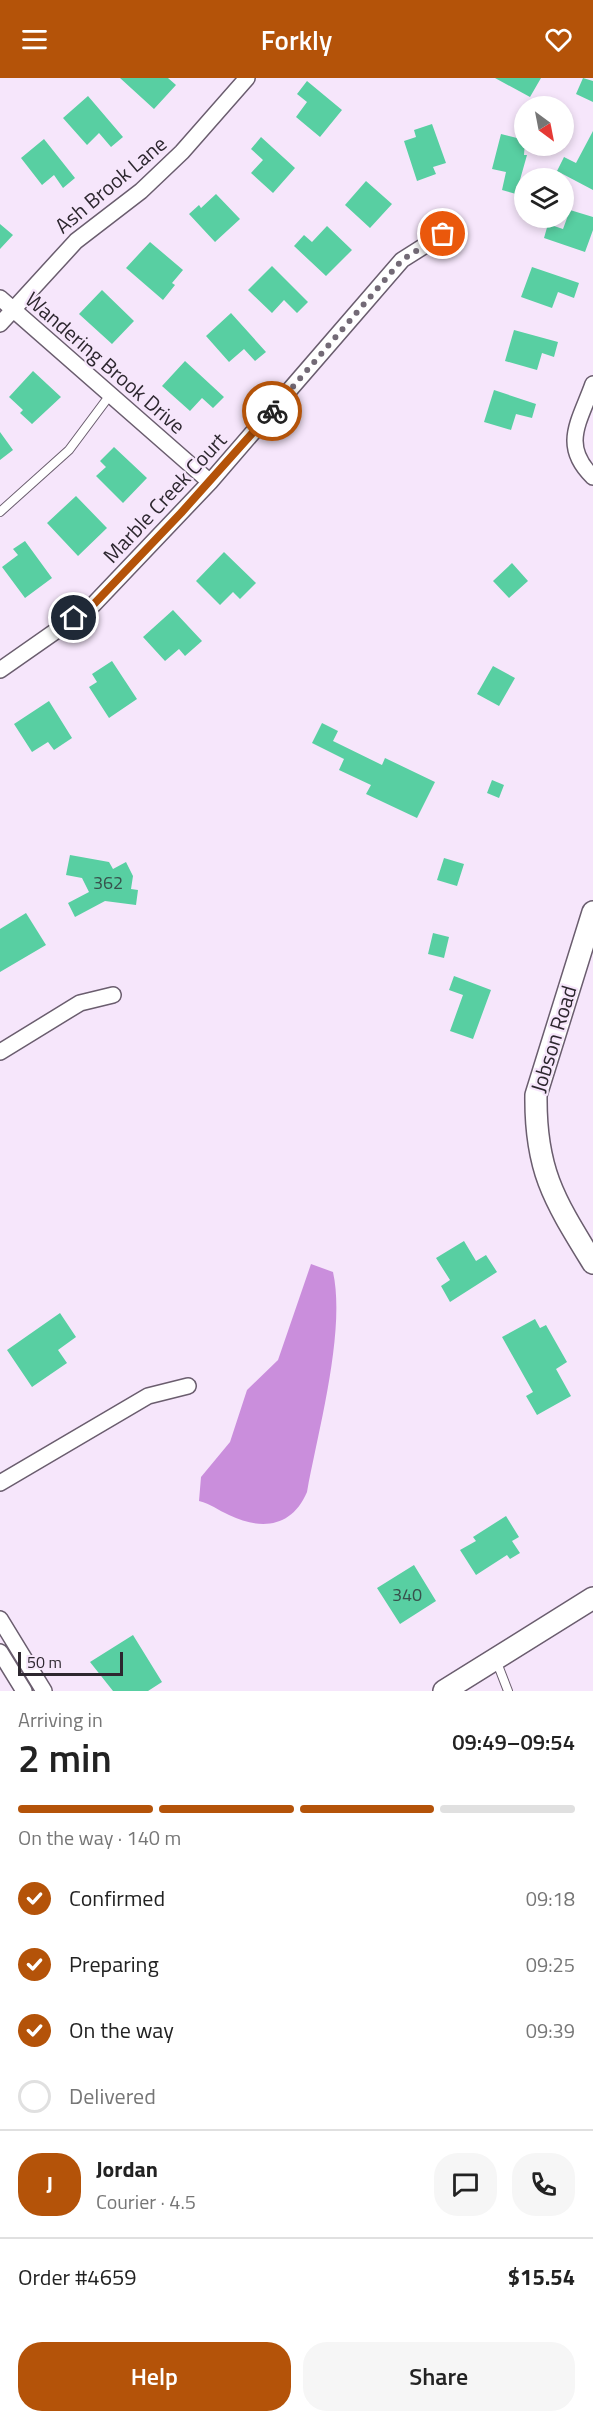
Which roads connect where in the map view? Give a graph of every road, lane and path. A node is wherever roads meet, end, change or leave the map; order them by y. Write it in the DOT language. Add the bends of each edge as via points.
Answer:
graph roads {
  1 [pos="247,78"];
  2 [pos="443,234"];
  3 [pos="0,298"];
  4 [pos="14,310"];
  5 [pos="0,324"];
  6 [pos="593,384"];
  7 [pos="110,395"];
  8 [pos="593,477"];
  9 [pos="210,482"];
  10 [pos="0,512"];
  11 [pos="0,670"];
  12 [pos="593,912"];
  13 [pos="113,995"];
  14 [pos="0,1052"];
  15 [pos="593,1263"];
  16 [pos="188,1386"];
  17 [pos="0,1483"];
  18 [pos="593,1598"];
  19 [pos="0,1619"];
  20 [pos="0,1652"];
  21 [pos="495,1659"];
  22 [pos="24,1691"];
  23 [pos="44,1691"];
  24 [pos="444,1691"];
  25 [pos="508,1691"];
  1 -- 4 [label="street, Ash Brook Lane" via="182,152 141,191 76,241"];
  2 -- 9 [label="street, Marble Creek Court" via="402,260"];
  3 -- 4 [label="street, Wandering Brook Drive"];
  4 -- 5 [label="street, Ash Brook Lane"];
  4 -- 7 [label="street, Wandering Brook Drive"];
  6 -- 8 [label="street" via="573,441 581,466"];
  7 -- 9 [label="street, Wandering Brook Drive"];
  7 -- 10 [label="lane" via="69,450"];
  9 -- 11 [label="street, Marble Creek Court" via="93,605"];
  12 -- 15 [label="street, Jobson Road" via="536,1095 536,1124 549,1188"];
  13 -- 14 [label="street" via="80,1003"];
  16 -- 17 [label="street" via="148,1396"];
  18 -- 21 [label="street"];
  19 -- 23 [label="street"];
  20 -- 22 [label="street"];
  21 -- 24 [label="street"];
  21 -- 25 [label="lane"];
}
